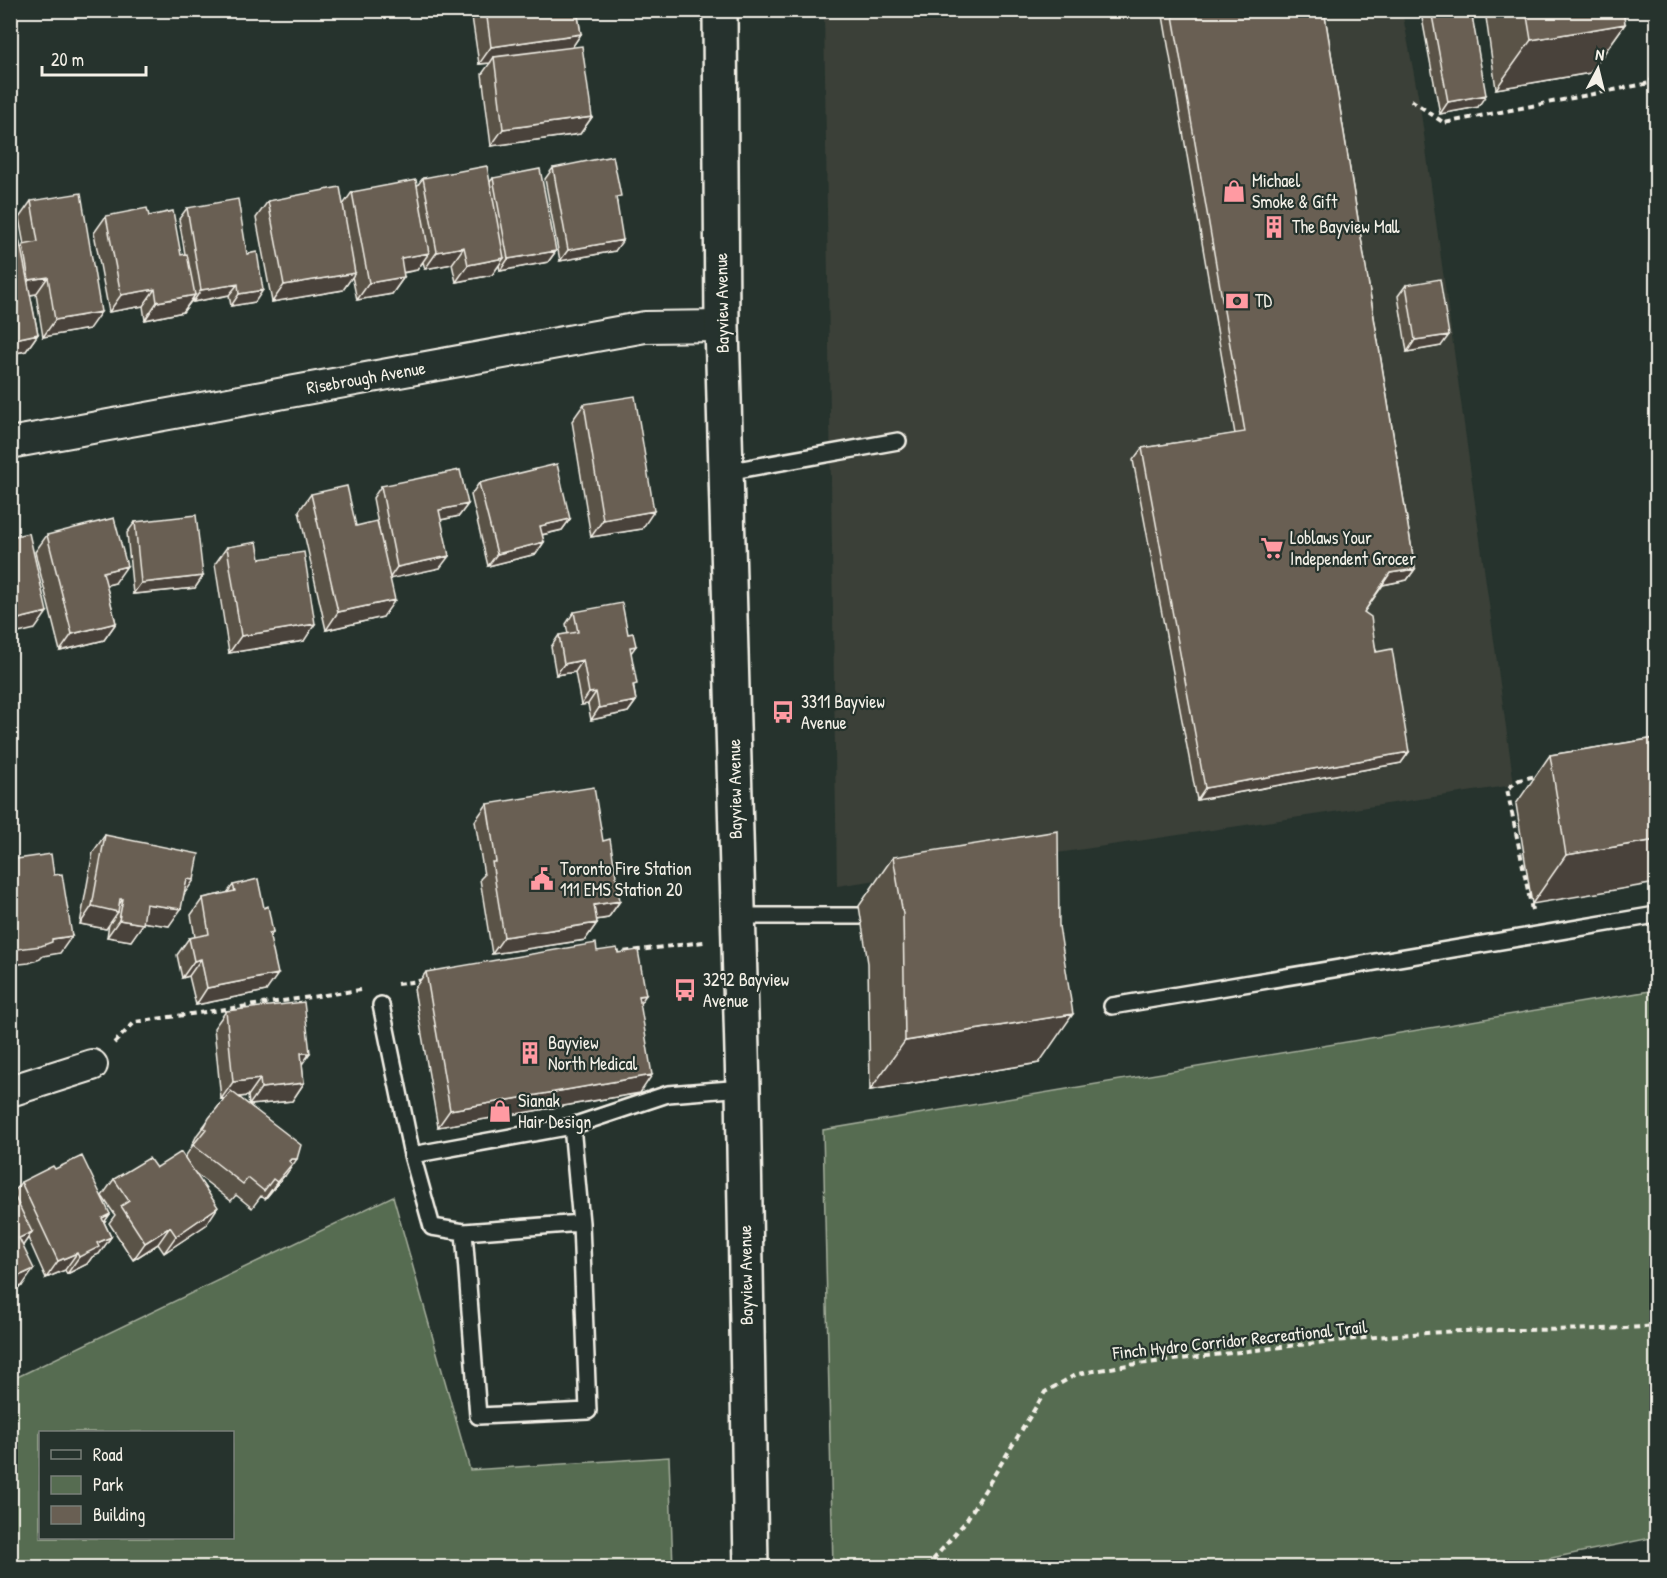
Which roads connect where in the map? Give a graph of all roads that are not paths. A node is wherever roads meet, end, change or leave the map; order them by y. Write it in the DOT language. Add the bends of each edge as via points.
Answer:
graph roads {
  1 [pos="720,10"];
  2 [pos="722,326"];
  3 [pos="898,441"];
  4 [pos="10,443"];
  5 [pos="726,472"];
  6 [pos="1656,915"];
  7 [pos="861,916"];
  8 [pos="738,928"];
  9 [pos="381,1005"];
  10 [pos="1112,1006"];
  11 [pos="92,1065"];
  12 [pos="743,1088"];
  13 [pos="10,1090"];
  14 [pos="573,1126"];
  15 [pos="412,1155"];
  16 [pos="581,1223"];
  17 [pos="464,1232"];
  18 [pos="751,1568"];
  1 -- 2 [label="main road, Bayview Avenue"];
  2 -- 4 [label="street, Risebrough Avenue" via="645,327"];
  2 -- 5 [label="main road, Bayview Avenue"];
  3 -- 5 [label="lane"];
  5 -- 8 [label="main road, Bayview Avenue"];
  6 -- 10 [label="lane"];
  7 -- 8 [label="lane"];
  8 -- 12 [label="main road, Bayview Avenue"];
  9 -- 15 [label="lane"];
  11 -- 13 [label="street"];
  12 -- 14 [label="lane" via="668,1094"];
  12 -- 18 [label="main road, Bayview Avenue"];
  14 -- 15 [label="lane"];
  14 -- 16 [label="lane"];
  15 -- 17 [label="lane" via="432,1227"];
  16 -- 17 [label="lane"];
  16 -- 17 [label="lane" via="588,1411 478,1416"];
}
